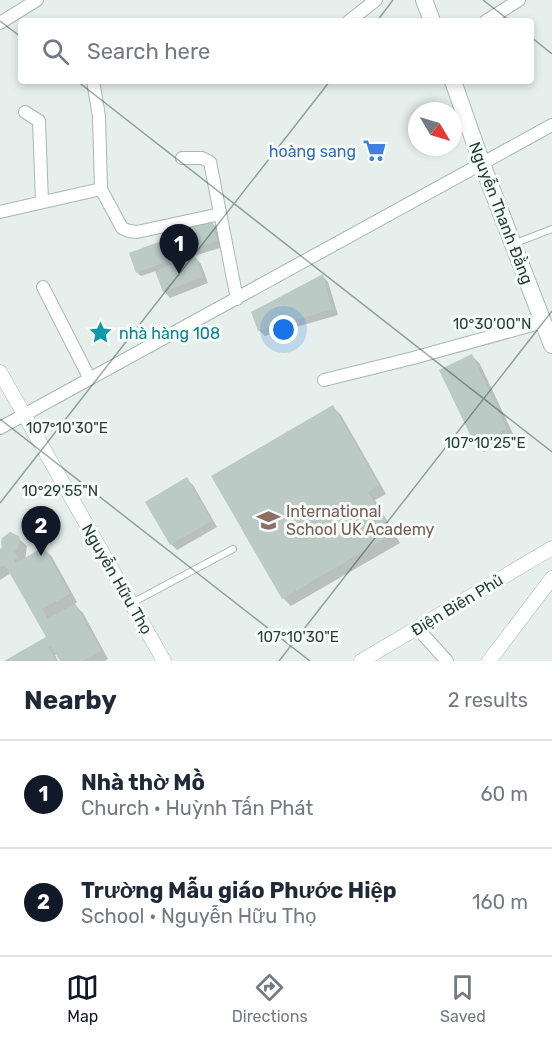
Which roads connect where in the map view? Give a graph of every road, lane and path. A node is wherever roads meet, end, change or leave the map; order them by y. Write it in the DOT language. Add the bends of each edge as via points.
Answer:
graph roads {
  1 [pos="37,0"];
  2 [pos="376,0"];
  3 [pos="424,0"];
  4 [pos="519,0"];
  5 [pos="354,18"];
  6 [pos="431,18"];
  7 [pos="491,18"];
  8 [pos="0,23"];
  9 [pos="94,84"];
  10 [pos="454,84"];
  11 [pos="25,112"];
  12 [pos="552,125"];
  13 [pos="183,158"];
  14 [pos="482,164"];
  15 [pos="101,189"];
  16 [pos="42,202"];
  17 [pos="0,212"];
  18 [pos="220,214"];
  19 [pos="552,229"];
  20 [pos="513,244"];
  21 [pos="43,286"];
  22 [pos="237,299"];
  23 [pos="543,322"];
  24 [pos="552,345"];
  25 [pos="0,372"];
  26 [pos="90,379"];
  27 [pos="324,380"];
  28 [pos="24,415"];
  29 [pos="0,428"];
  30 [pos="552,548"];
  31 [pos="233,549"];
  32 [pos="552,578"];
  33 [pos="130,604"];
  34 [pos="418,629"];
  35 [pos="164,661"];
  36 [pos="361,661"];
  37 [pos="447,661"];
  38 [pos="489,661"];
  1 -- 8 [label="street"];
  2 -- 5 [label="street"];
  3 -- 6 [label="main road"];
  4 -- 7 [label="street"];
  9 -- 15 [label="street" via="99,116"];
  10 -- 14 [label="main road, Nguyễn Thanh Đằng"];
  11 -- 16 [label="street" via="39,121"];
  12 -- 14 [label="street"];
  13 -- 18 [label="street" via="210,162"];
  14 -- 20 [label="main road, Nguyễn Thanh Đằng"];
  14 -- 22 [label="street"];
  15 -- 16 [label="street"];
  15 -- 18 [label="street" via="115,218 129,231"];
  16 -- 17 [label="street"];
  18 -- 22 [label="street"];
  19 -- 20 [label="lane"];
  20 -- 23 [label="main road, Nguyễn Thanh Đằng"];
  21 -- 26 [label="street"];
  22 -- 26 [label="street"];
  23 -- 24 [label="main road, Nguyễn Thanh Đằng"];
  23 -- 27 [label="street"];
  25 -- 28 [label="street, Nguyễn Hữu Thọ"];
  26 -- 28 [label="street"];
  28 -- 29 [label="street"];
  28 -- 33 [label="street, Nguyễn Hữu Thọ"];
  30 -- 34 [label="street, Điện Biên Phủ"];
  31 -- 33 [label="lane"];
  32 -- 38 [label="street"];
  33 -- 35 [label="street, Nguyễn Hữu Thọ"];
  34 -- 36 [label="street, Điện Biên Phủ"];
  34 -- 37 [label="street"];
}
